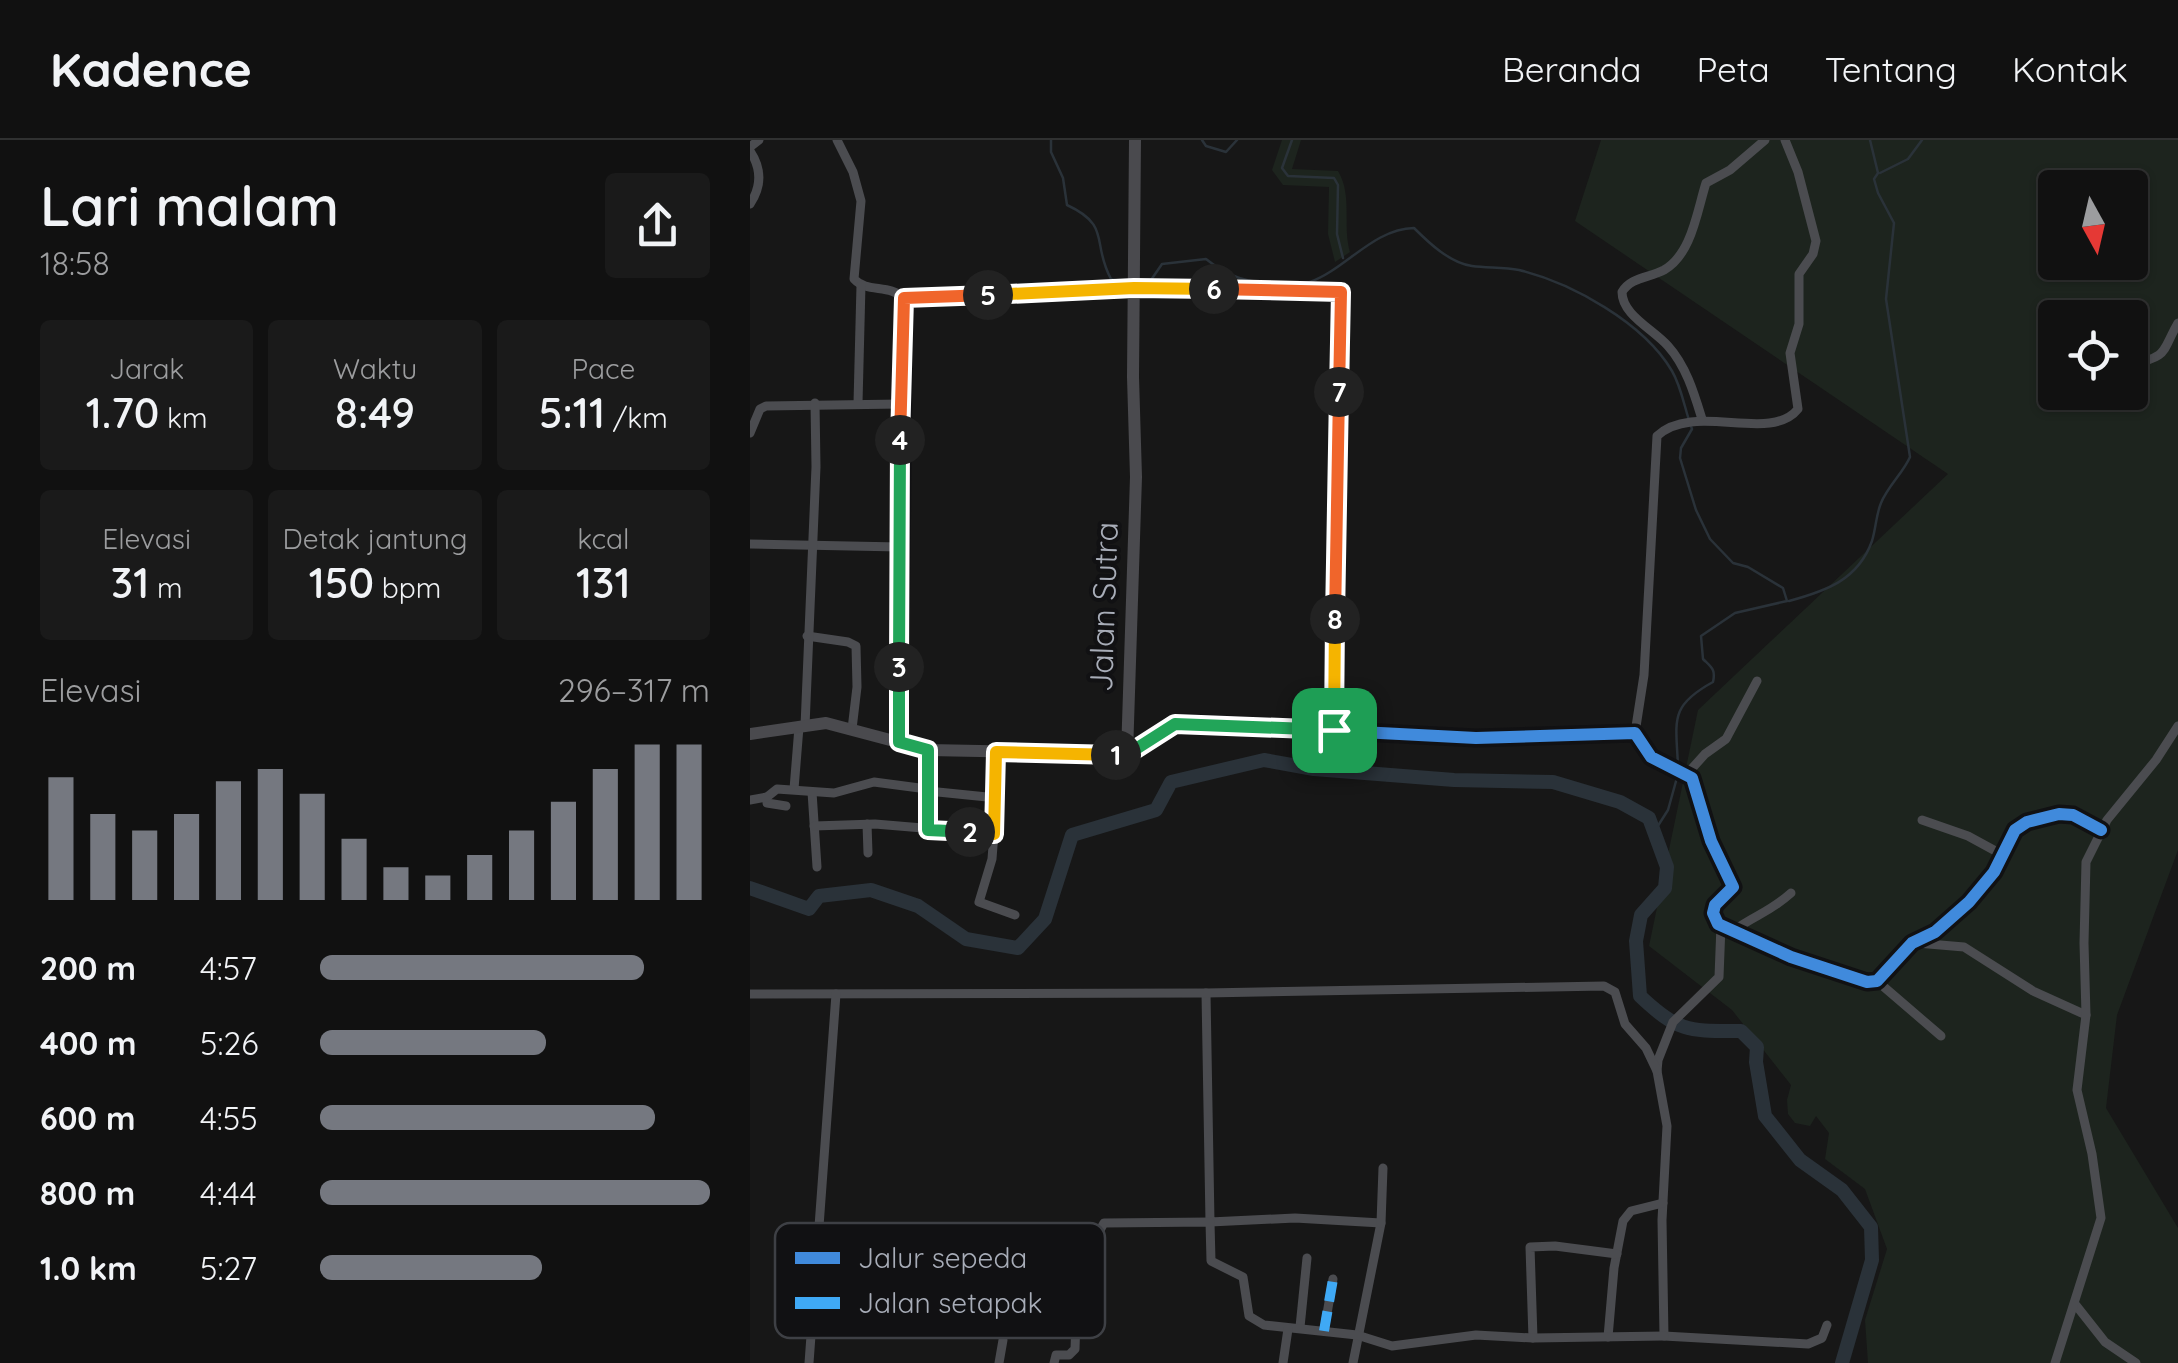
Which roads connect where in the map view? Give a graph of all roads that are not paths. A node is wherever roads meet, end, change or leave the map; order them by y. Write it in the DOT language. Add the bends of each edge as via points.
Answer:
graph roads {
  1 [pos="759,140"];
  2 [pos="837,140"];
  3 [pos="1136,140"];
  4 [pos="1765,140"];
  5 [pos="1785,140"];
  6 [pos="750,149"];
  7 [pos="750,204"];
  8 [pos="861,285"];
  9 [pos="1134,285"];
  10 [pos="904,298"];
  11 [pos="2178,323"];
  12 [pos="2148,360"];
  13 [pos="815,403"];
  14 [pos="858,403"];
  15 [pos="900,404"];
  16 [pos="1694,422"];
  17 [pos="750,433"];
  18 [pos="750,544"];
  19 [pos="900,546"];
  20 [pos="812,547"];
  21 [pos="807,636"];
  22 [pos="1758,681"];
  23 [pos="802,726"];
  24 [pos="2178,726"];
  25 [pos="852,729"];
  26 [pos="1334,730"];
  27 [pos="1635,733"];
  28 [pos="750,734"];
  29 [pos="899,742"];
  30 [pos="928,750"];
  31 [pos="996,752"];
  32 [pos="1128,754"];
  33 [pos="1681,771"];
  34 [pos="794,789"];
  35 [pos="928,790"];
  36 [pos="812,792"];
  37 [pos="766,797"];
  38 [pos="997,798"];
  39 [pos="750,800"];
  40 [pos="786,806"];
  41 [pos="1922,820"];
  42 [pos="868,824"];
  43 [pos="814,826"];
  44 [pos="928,830"];
  45 [pos="2101,830"];
  46 [pos="994,834"];
  47 [pos="868,852"];
  48 [pos="2001,854"];
  49 [pos="817,867"];
  50 [pos="1791,893"];
  51 [pos="1015,915"];
  52 [pos="1721,926"];
  53 [pos="1733,931"];
  54 [pos="1912,943"];
  55 [pos="1878,981"];
  56 [pos="1206,993"];
  57 [pos="750,994"];
  58 [pos="836,994"];
  59 [pos="2086,1015"];
  60 [pos="1941,1036"];
  61 [pos="1657,1071"];
  62 [pos="1383,1168"];
  63 [pos="1663,1203"];
  64 [pos="1210,1222"];
  65 [pos="819,1223"];
  66 [pos="1104,1223"];
  67 [pos="1381,1223"];
  68 [pos="1617,1254"];
  69 [pos="1307,1258"];
  70 [pos="1333,1279"];
  71 [pos="2075,1304"];
  72 [pos="1827,1325"];
  73 [pos="1300,1327"];
  74 [pos="1288,1328"];
  75 [pos="1324,1330"];
  76 [pos="1356,1335"];
  77 [pos="1664,1336"];
  78 [pos="1608,1337"];
  79 [pos="811,1338"];
  80 [pos="1075,1338"];
  81 [pos="1533,1338"];
  82 [pos="1003,1340"];
  83 [pos="1054,1359"];
  84 [pos="809,1363"];
  85 [pos="999,1363"];
  86 [pos="1283,1363"];
  87 [pos="1352,1363"];
  88 [pos="2055,1363"];
  89 [pos="2136,1363"];
  1 -- 6 [label="street"];
  2 -- 8 [label="street" via="862,202 853,273"];
  3 -- 9 [label="street, Jalan Sutra"];
  4 -- 16 [label="street" via="1706,183 1674,263 1622,292 1624,306 1679,360"];
  5 -- 16 [label="street" via="1816,240 1799,274 1799,324 1790,352 1798,409 1788,418 1756,424"];
  6 -- 7 [label="street" via="759,182"];
  8 -- 10 [label="street"];
  8 -- 14 [label="street"];
  9 -- 10 [label="street"];
  9 -- 26 [label="street" via="1341,292"];
  9 -- 32 [label="street, Jalan Sutra"];
  10 -- 15 [label="street"];
  11 -- 12 [label="street" via="2169,347"];
  13 -- 14 [label="street"];
  13 -- 17 [label="street" via="763,407"];
  13 -- 20 [label="street"];
  14 -- 15 [label="street"];
  15 -- 19 [label="street"];
  16 -- 27 [label="street" via="1662,430 1654,449 1648,626"];
  18 -- 20 [label="street"];
  19 -- 20 [label="street"];
  19 -- 29 [label="street"];
  20 -- 21 [label="street"];
  21 -- 23 [label="street"];
  21 -- 25 [label="street" via="856,646"];
  22 -- 33 [label="street" via="1726,739"];
  23 -- 25 [label="street"];
  23 -- 28 [label="street"];
  23 -- 34 [label="street"];
  24 -- 45 [label="street"];
  25 -- 29 [label="street"];
  26 -- 27 [label="street" via="1476,738"];
  26 -- 32 [label="street" via="1175,724"];
  27 -- 33 [label="street" via="1652,757"];
  29 -- 30 [label="street"];
  30 -- 31 [label="street"];
  30 -- 35 [label="street"];
  31 -- 32 [label="street"];
  31 -- 38 [label="street"];
  33 -- 52 [label="street" via="1696,788 1711,842 1734,887 1715,906"];
  34 -- 36 [label="street"];
  34 -- 37 [label="street" via="775,789"];
  35 -- 36 [label="street" via="874,782"];
  35 -- 38 [label="street"];
  35 -- 44 [label="street"];
  36 -- 43 [label="street"];
  37 -- 39 [label="street"];
  37 -- 40 [label="street" via="772,806"];
  38 -- 46 [label="street"];
  41 -- 48 [label="street"];
  42 -- 43 [label="street"];
  42 -- 44 [label="street"];
  42 -- 47 [label="street"];
  43 -- 49 [label="street"];
  44 -- 46 [label="street"];
  45 -- 48 [label="street" via="2073,815 2043,817 2015,830"];
  45 -- 59 [label="street" via="2086,862"];
  46 -- 51 [label="street" via="979,902"];
  48 -- 54 [label="street" via="1970,902"];
  50 -- 53 [label="street"];
  52 -- 53 [label="street"];
  52 -- 61 [label="street" via="1719,977 1673,1022"];
  53 -- 55 [label="street" via="1792,957"];
  54 -- 55 [label="street"];
  54 -- 59 [label="street" via="1957,944"];
  55 -- 60 [label="street"];
  56 -- 58 [label="street"];
  56 -- 61 [label="street" via="1604,986 1615,992 1625,1024"];
  56 -- 64 [label="street"];
  57 -- 58 [label="street"];
  58 -- 65 [label="street"];
  59 -- 71 [label="street" via="2078,1090 2100,1218"];
  61 -- 63 [label="street" via="1666,1126"];
  62 -- 67 [label="street"];
  63 -- 68 [label="street" via="1626,1214"];
  63 -- 77 [label="street"];
  64 -- 66 [label="street"];
  64 -- 67 [label="street"];
  64 -- 74 [label="street" via="1211,1261 1243,1277 1249,1316 1264,1326"];
  67 -- 76 [label="street"];
  68 -- 78 [label="street"];
  68 -- 81 [label="street" via="1530,1247"];
  69 -- 73 [label="street"];
  70 -- 75 [label="street"];
  71 -- 88 [label="street"];
  71 -- 89 [label="street" via="2105,1342"];
  72 -- 77 [label="street" via="1822,1338 1808,1344"];
  73 -- 74 [label="street"];
  73 -- 75 [label="street"];
  74 -- 86 [label="street"];
  75 -- 76 [label="street"];
  76 -- 81 [label="street" via="1392,1346 1463,1336"];
  76 -- 87 [label="street"];
  77 -- 78 [label="street"];
  78 -- 81 [label="street"];
  79 -- 84 [label="street"];
  80 -- 83 [label="street" via="1070,1355"];
  82 -- 85 [label="street"];
}
